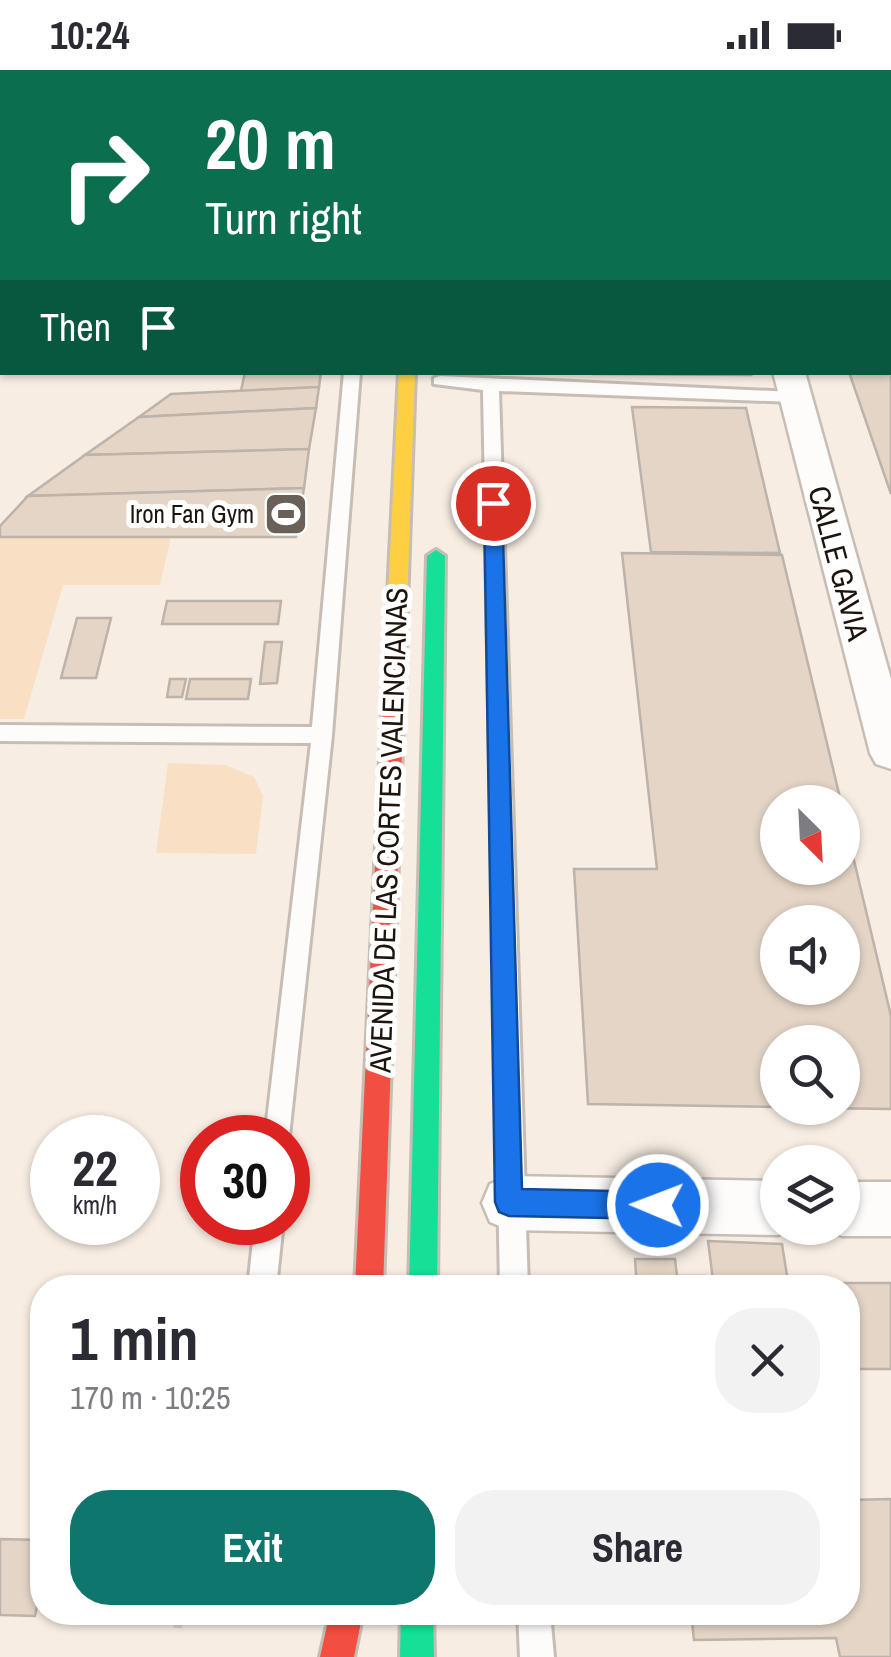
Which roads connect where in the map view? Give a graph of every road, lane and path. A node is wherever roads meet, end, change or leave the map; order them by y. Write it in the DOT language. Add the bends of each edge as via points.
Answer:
graph roads {
  1 [pos="352,375"];
  2 [pos="408,375"];
  3 [pos="791,384"];
  4 [pos="439,385"];
  5 [pos="490,386"];
  6 [pos="437,539"];
  7 [pos="0,733"];
  8 [pos="322,735"];
  9 [pos="891,753"];
  10 [pos="281,1115"];
  11 [pos="509,1202"];
  12 [pos="760,1208"];
  13 [pos="860,1209"];
  14 [pos="891,1210"];
  15 [pos="267,1245"];
  16 [pos="263,1275"];
  17 [pos="369,1275"];
  18 [pos="423,1275"];
  19 [pos="513,1275"];
  20 [pos="178,1625"];
  21 [pos="344,1625"];
  22 [pos="417,1625"];
  23 [pos="535,1625"];
  24 [pos="178,1628"];
  25 [pos="337,1657"];
  26 [pos="416,1657"];
  27 [pos="537,1657"];
  1 -- 8 [label="lane"];
  2 -- 17 [label="main road, AVENIDA DE LAS CORTES VALENCIANAS"];
  3 -- 5 [label="lane"];
  3 -- 9 [label="street, CALLE GAVIA"];
  4 -- 5 [label="lane"];
  5 -- 11 [label="lane"];
  6 -- 18 [label="main road, AVENIDA DE LAS CORTES VALENCIANAS"];
  7 -- 8 [label="lane"];
  8 -- 10 [label="lane"];
  11 -- 12 [label="street"];
  11 -- 19 [label="lane"];
  13 -- 14 [label="street"];
  15 -- 16 [label="lane"];
  20 -- 24 [label="path"];
  21 -- 25 [label="main road"];
  22 -- 26 [label="main road"];
  23 -- 27 [label="lane"];
}
